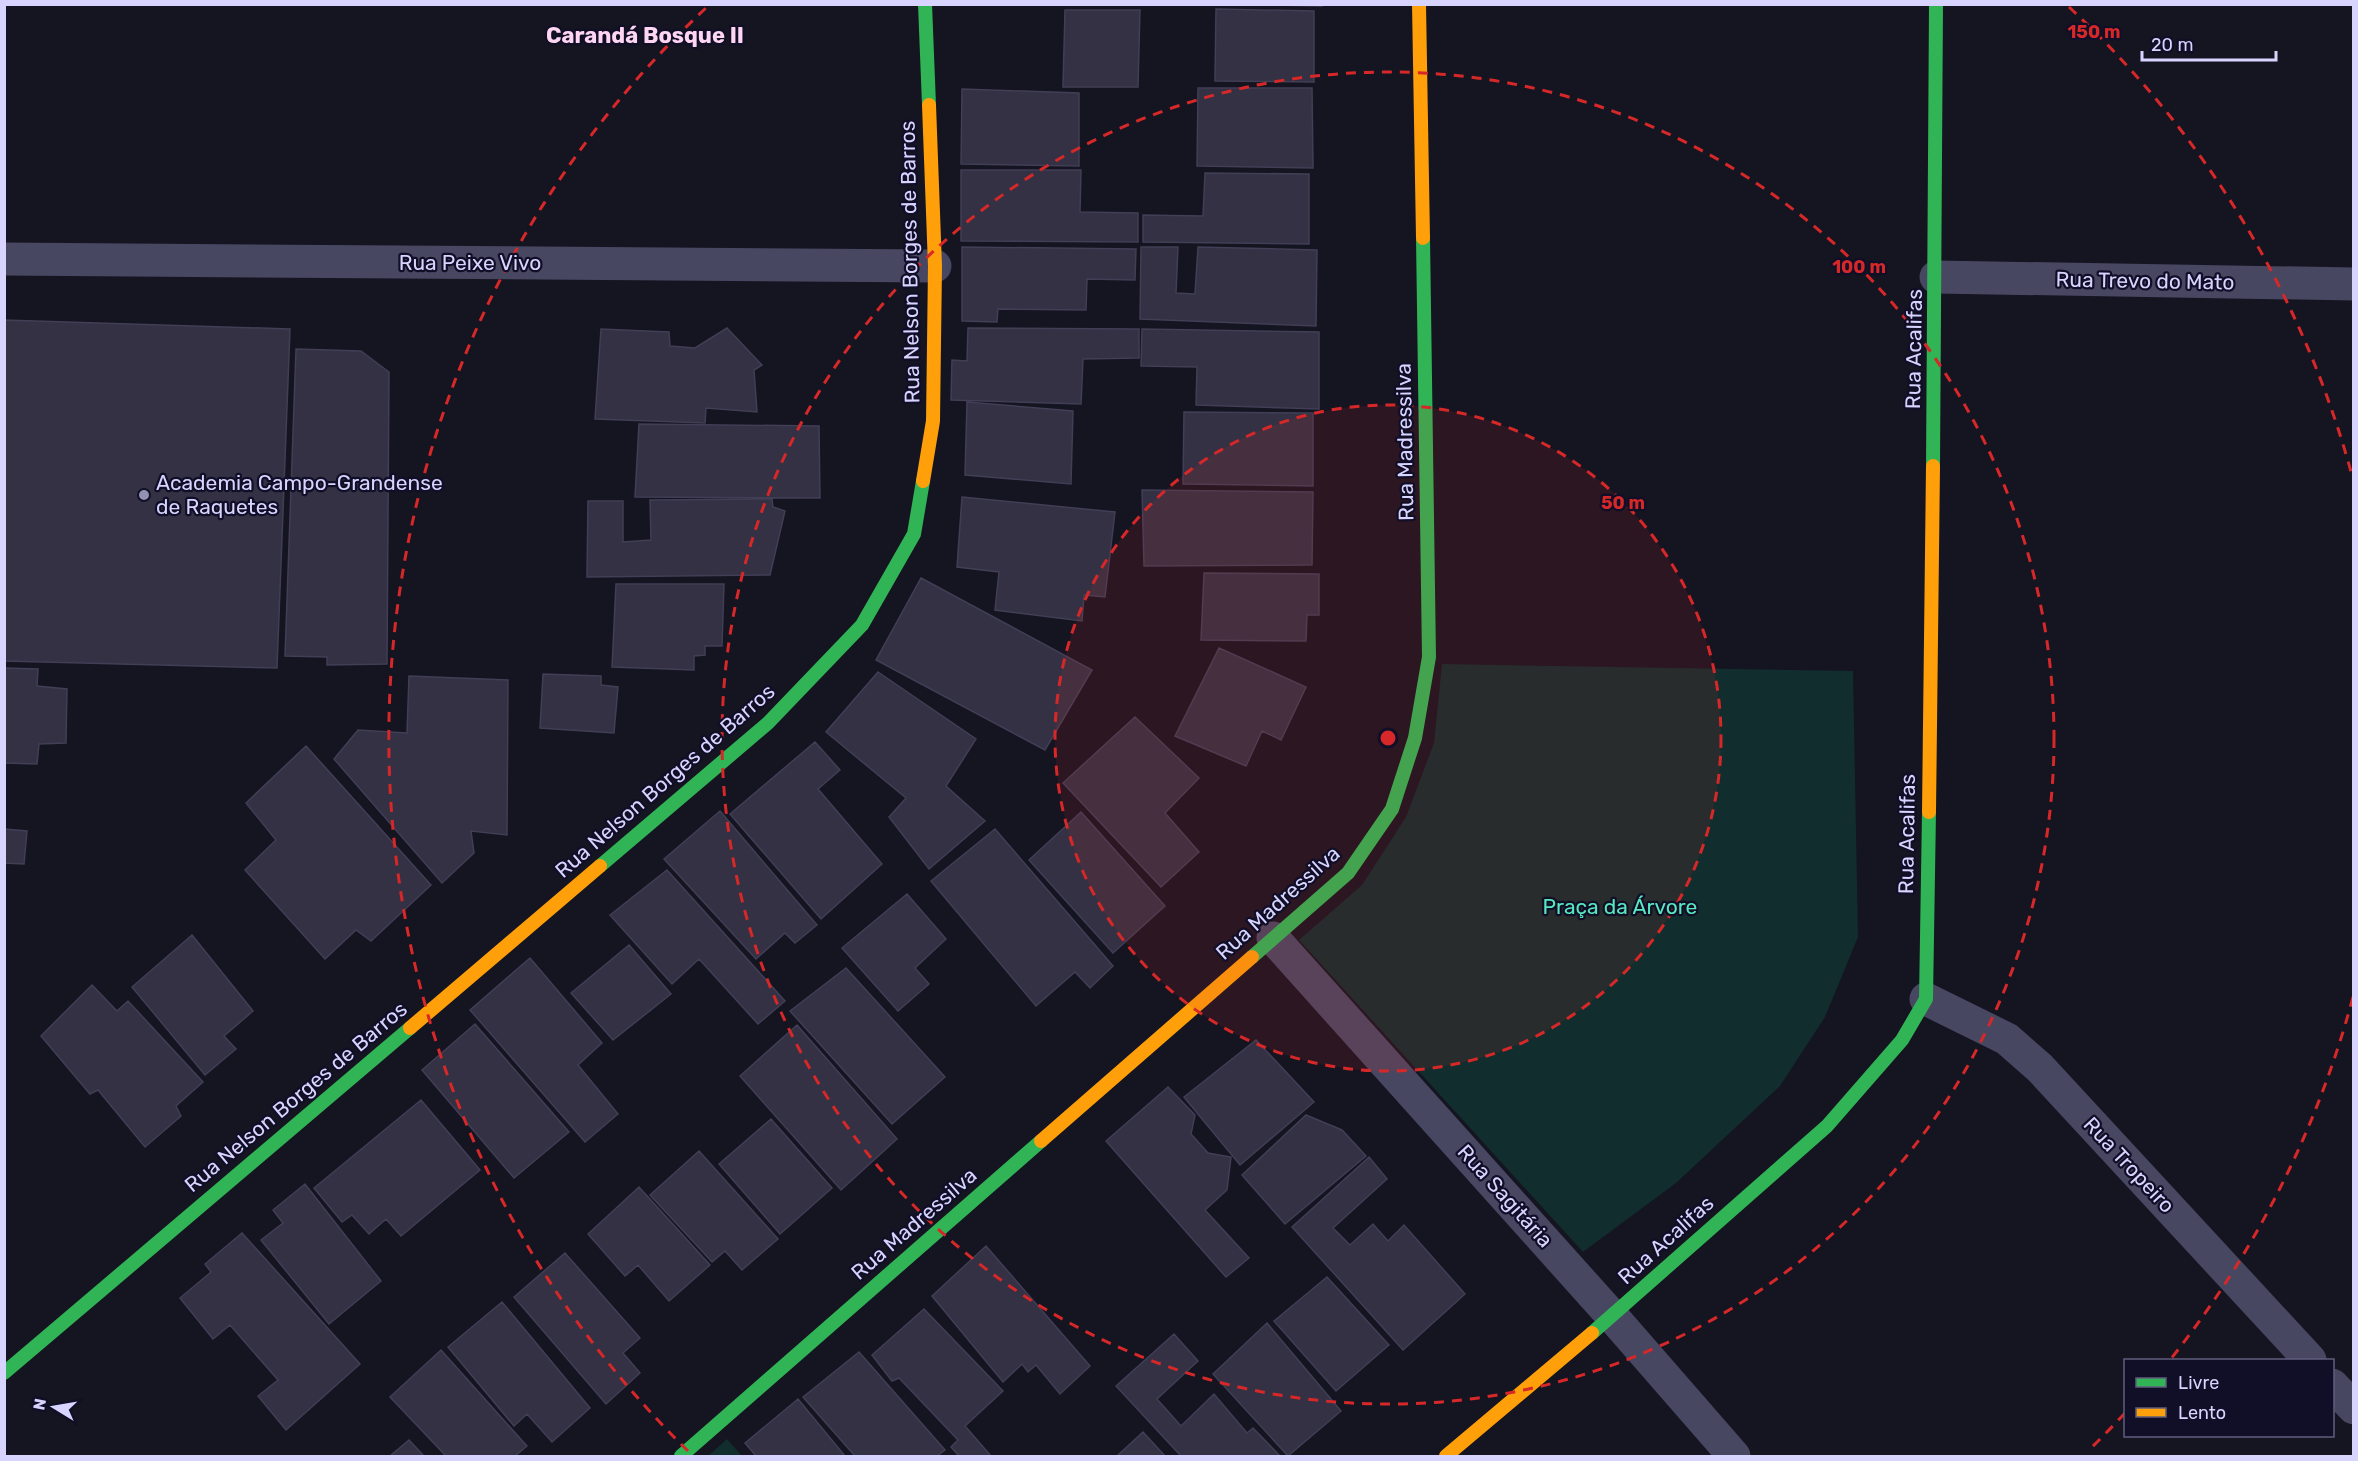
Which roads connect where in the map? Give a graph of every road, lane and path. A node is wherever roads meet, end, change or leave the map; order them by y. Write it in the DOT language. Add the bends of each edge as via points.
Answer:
graph roads {
  1 [pos="925,4"];
  2 [pos="1419,4"];
  3 [pos="1936,4"];
  4 [pos="4,259"];
  5 [pos="935,266"];
  6 [pos="1936,277"];
  7 [pos="2354,284"];
  8 [pos="1273,938"];
  9 [pos="1926,999"];
  10 [pos="1611,1316"];
  11 [pos="2309,1359"];
  12 [pos="4,1373"];
  13 [pos="2334,1387"];
  14 [pos="2354,1408"];
  15 [pos="681,1456"];
  16 [pos="1446,1456"];
  17 [pos="1734,1456"];
  1 -- 5 [label="street, Rua Nelson Borges de Barros"];
  2 -- 8 [label="street, Rua Madressilva" via="1429,657 1415,738 1392,809 1348,873"];
  3 -- 6 [label="street, Rua Acalifas"];
  4 -- 5 [label="street, Rua Peixe Vivo"];
  5 -- 12 [label="street, Rua Nelson Borges de Barros" via="933,422 914,534 862,625 768,723"];
  6 -- 7 [label="street, Rua Trevo do Mato"];
  6 -- 9 [label="street, Rua Acalifas"];
  8 -- 10 [label="street, Rua Sagitária"];
  8 -- 15 [label="street, Rua Madressilva"];
  9 -- 10 [label="street, Rua Acalifas" via="1902,1040 1827,1125"];
  9 -- 11 [label="street, Rua Tropeiro" via="2007,1039 2040,1068"];
  10 -- 16 [label="street, Rua Acalifas"];
  10 -- 17 [label="street, Rua Sagitária"];
  13 -- 14 [label="street"];
}
